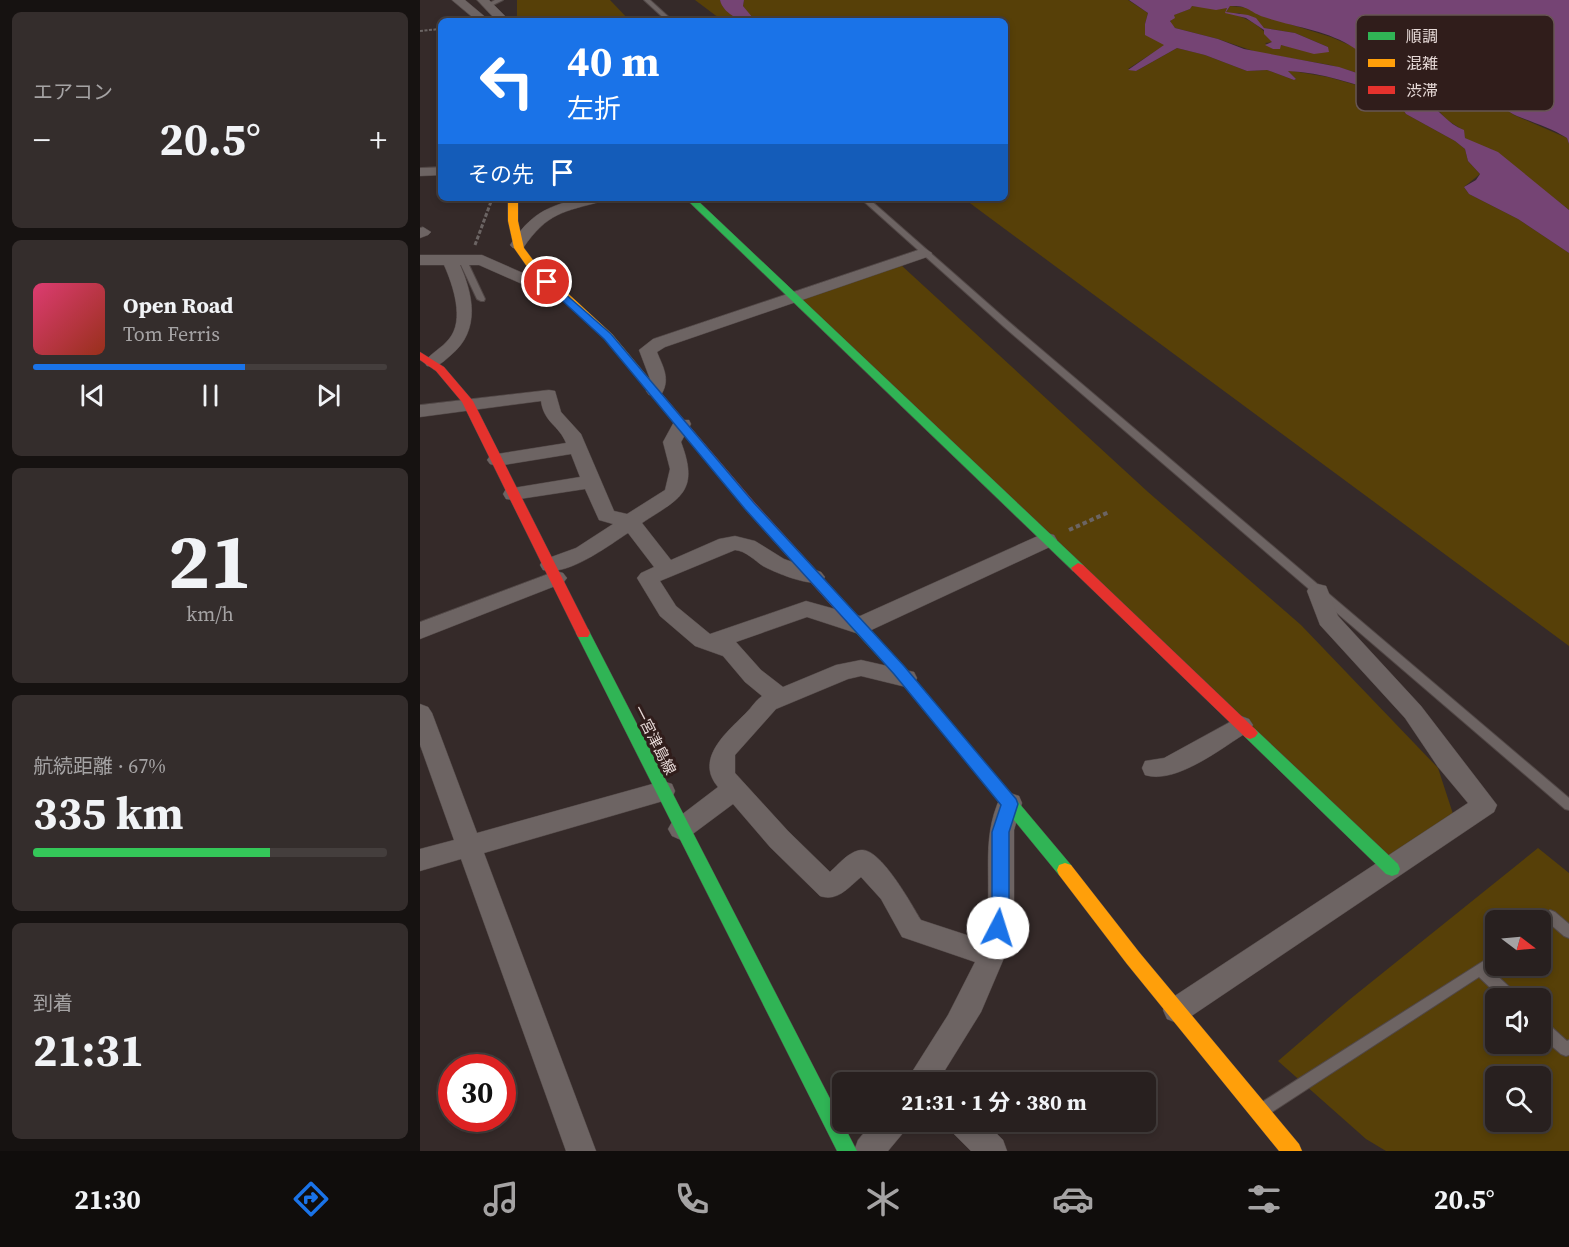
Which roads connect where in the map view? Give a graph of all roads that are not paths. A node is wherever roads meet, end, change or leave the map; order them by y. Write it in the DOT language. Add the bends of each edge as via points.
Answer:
graph roads {
  1 [pos="458,0"];
  2 [pos="647,0"];
  3 [pos="491,2"];
  4 [pos="480,18"];
  5 [pos="502,18"];
  6 [pos="667,18"];
  7 [pos="438,171"];
  8 [pos="420,172"];
  9 [pos="515,201"];
  10 [pos="588,201"];
  11 [pos="693,201"];
  12 [pos="867,201"];
  13 [pos="518,245"];
  14 [pos="924,253"];
  15 [pos="420,260"];
  16 [pos="450,260"];
  17 [pos="468,260"];
  18 [pos="555,289"];
  19 [pos="794,298"];
  20 [pos="481,299"];
  21 [pos="427,358"];
  22 [pos="655,391"];
  23 [pos="469,405"];
  24 [pos="420,411"];
  25 [pos="682,424"];
  26 [pos="578,447"];
  27 [pos="497,460"];
  28 [pos="593,481"];
  29 [pos="513,494"];
  30 [pos="630,522"];
  31 [pos="1047,540"];
  32 [pos="667,569"];
  33 [pos="553,572"];
  34 [pos="814,577"];
  35 [pos="1318,591"];
  36 [pos="858,625"];
  37 [pos="420,632"];
  38 [pos="714,642"];
  39 [pos="906,678"];
  40 [pos="781,698"];
  41 [pos="420,713"];
  42 [pos="1241,725"];
  43 [pos="1154,768"];
  44 [pos="734,789"];
  45 [pos="663,791"];
  46 [pos="1010,804"];
  47 [pos="1569,805"];
  48 [pos="681,830"];
  49 [pos="468,847"];
  50 [pos="420,860"];
  51 [pos="1392,869"];
  52 [pos="1551,917"];
  53 [pos="1569,932"];
  54 [pos="990,956"];
  55 [pos="1485,967"];
  56 [pos="1481,970"];
  57 [pos="1500,988"];
  58 [pos="1177,1010"];
  59 [pos="1551,1036"];
  60 [pos="1569,1047"];
  61 [pos="929,1072"];
  62 [pos="1258,1112"];
  63 [pos="884,1132"];
  64 [pos="974,1132"];
  65 [pos="580,1151"];
  66 [pos="847,1151"];
  67 [pos="869,1151"];
  68 [pos="992,1151"];
  69 [pos="1292,1151"];
  1 -- 4 [label="street"];
  2 -- 6 [label="lane"];
  3 -- 5 [label="street"];
  7 -- 8 [label="street"];
  9 -- 13 [label="street" via="513,221"];
  10 -- 13 [label="street" via="542,215"];
  11 -- 19 [label="street"];
  12 -- 14 [label="lane"];
  13 -- 18 [label="street"];
  14 -- 19 [label="street"];
  14 -- 35 [label="lane"];
  15 -- 16 [label="street"];
  16 -- 17 [label="street"];
  16 -- 21 [label="street" via="458,276 464,317 460,337"];
  17 -- 18 [label="street" via="489,262"];
  17 -- 20 [label="lane" via="465,266"];
  18 -- 22 [label="street" via="608,336"];
  19 -- 22 [label="street" via="648,350 659,379"];
  19 -- 31 [label="street"];
  21 -- 23 [label="street, 一宮津島線" via="450,377"];
  22 -- 25 [label="street"];
  23 -- 24 [label="street"];
  23 -- 26 [label="street" via="549,395 552,414 572,434"];
  23 -- 27 [label="street, 一宮津島線"];
  25 -- 30 [label="street" via="672,442 680,463 680,481 672,494"];
  25 -- 34 [label="street"];
  26 -- 27 [label="street"];
  26 -- 28 [label="street"];
  27 -- 29 [label="street, 一宮津島線"];
  28 -- 29 [label="street" via="576,492"];
  28 -- 30 [label="street" via="606,515"];
  29 -- 33 [label="street, 一宮津島線"];
  30 -- 32 [label="street"];
  30 -- 33 [label="street"];
  31 -- 36 [label="street"];
  31 -- 42 [label="street"];
  32 -- 34 [label="street" via="739,542"];
  32 -- 38 [label="street" via="648,578 668,610 703,640"];
  33 -- 37 [label="street"];
  33 -- 45 [label="street, 一宮津島線"];
  34 -- 36 [label="street"];
  35 -- 47 [label="lane"];
  35 -- 51 [label="street" via="1328,619 1413,712 1485,805"];
  36 -- 38 [label="street" via="806,609"];
  36 -- 39 [label="street"];
  38 -- 40 [label="street" via="731,650 753,676"];
  39 -- 40 [label="street" via="861,668 844,671"];
  39 -- 46 [label="street"];
  40 -- 44 [label="street" via="768,703 723,754 721,768"];
  41 -- 49 [label="street"];
  42 -- 43 [label="street" via="1167,767"];
  42 -- 51 [label="street"];
  44 -- 48 [label="street"];
  44 -- 54 [label="street" via="829,888 862,860 890,891 912,929"];
  45 -- 48 [label="street, 一宮津島線"];
  45 -- 49 [label="street"];
  46 -- 54 [label="street" via="1001,832 1001,914"];
  46 -- 58 [label="street"];
  48 -- 66 [label="street, 一宮津島線"];
  49 -- 50 [label="street"];
  49 -- 65 [label="street"];
  51 -- 58 [label="street"];
  52 -- 53 [label="lane"];
  54 -- 61 [label="street" via="978,986"];
  55 -- 56 [label="lane"];
  56 -- 57 [label="lane"];
  56 -- 62 [label="lane"];
  58 -- 62 [label="street"];
  59 -- 60 [label="lane" via="1566,1049"];
  62 -- 69 [label="street"];
  63 -- 67 [label="street"];
  64 -- 68 [label="street"];
}
